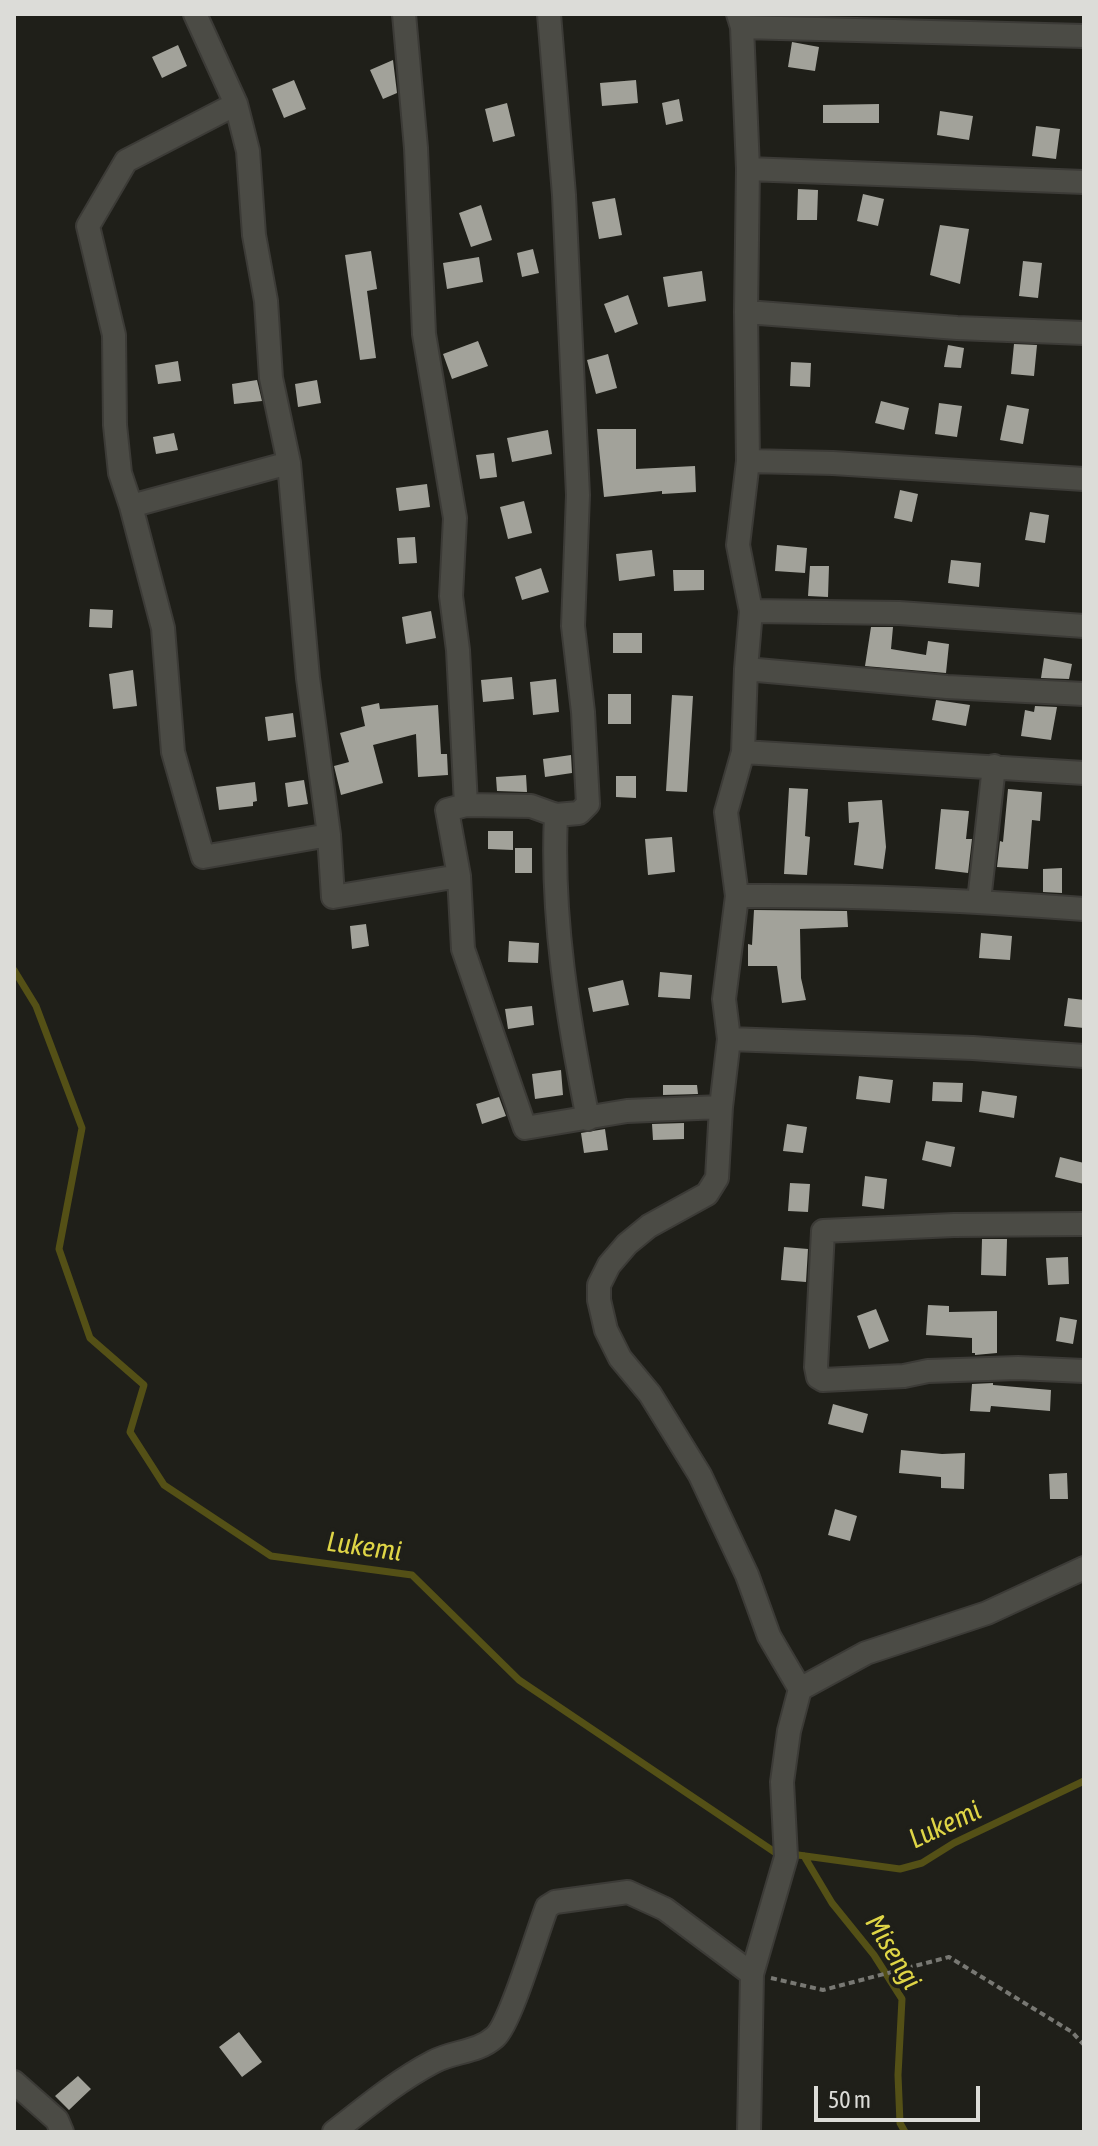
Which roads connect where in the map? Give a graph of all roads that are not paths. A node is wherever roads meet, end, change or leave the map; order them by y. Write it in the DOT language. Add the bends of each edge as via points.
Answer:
graph roads {
  1 [pos="195,14"];
  2 [pos="404,14"];
  3 [pos="549,14"];
  4 [pos="740,20"];
  5 [pos="991,23"];
  6 [pos="1084,36"];
  7 [pos="236,104"];
  8 [pos="748,169"];
  9 [pos="1084,182"];
  10 [pos="746,312"];
  11 [pos="1084,333"];
  12 [pos="748,461"];
  13 [pos="289,463"];
  14 [pos="1084,479"];
  15 [pos="131,506"];
  16 [pos="751,611"];
  17 [pos="1084,626"];
  18 [pos="746,669"];
  19 [pos="1084,694"];
  20 [pos="743,752"];
  21 [pos="994,766"];
  22 [pos="1084,773"];
  23 [pos="466,805"];
  24 [pos="556,815"];
  25 [pos="329,835"];
  26 [pos="459,876"];
  27 [pos="737,896"];
  28 [pos="979,901"];
  29 [pos="1084,909"];
  30 [pos="729,1039"];
  31 [pos="1084,1056"];
  32 [pos="721,1107"];
  33 [pos="588,1119"];
  34 [pos="1084,1224"];
  35 [pos="1084,1371"];
  36 [pos="1084,1568"];
  37 [pos="800,1689"];
  38 [pos="752,1974"];
  39 [pos="14,2082"];
  40 [pos="62,2132"];
  41 [pos="334,2132"];
  42 [pos="749,2132"];
  1 -- 7 [label="street"];
  2 -- 23 [label="street" via="424,334 455,518 451,596"];
  3 -- 24 [label="street" via="564,195 578,495 573,626 588,804 579,813"];
  4 -- 5 [label="street"];
  4 -- 8 [label="street"];
  5 -- 6 [label="street"];
  7 -- 13 [label="street" via="248,151 271,378"];
  7 -- 15 [label="street" via="126,161 88,226 114,335 115,425 120,473"];
  8 -- 9 [label="street"];
  8 -- 10 [label="street"];
  10 -- 11 [label="street"];
  10 -- 12 [label="street"];
  12 -- 14 [label="street"];
  12 -- 16 [label="street" via="738,545"];
  13 -- 15 [label="street"];
  13 -- 25 [label="street" via="308,678"];
  15 -- 25 [label="street" via="163,628 173,752 203,857"];
  16 -- 17 [label="street" via="899,613"];
  16 -- 18 [label="street"];
  18 -- 19 [label="street"];
  18 -- 20 [label="street"];
  20 -- 21 [label="street"];
  20 -- 27 [label="street" via="726,812"];
  21 -- 22 [label="street"];
  21 -- 28 [label="street"];
  23 -- 24 [label="street" via="531,806"];
  23 -- 26 [label="street" via="447,810"];
  24 -- 33 [label="street" via="566,1010"];
  25 -- 26 [label="street" via="333,897"];
  26 -- 33 [label="street" via="463,949 525,1128"];
  27 -- 28 [label="street"];
  27 -- 30 [label="street" via="724,999"];
  28 -- 29 [label="street"];
  30 -- 31 [label="street"];
  30 -- 32 [label="street"];
  32 -- 33 [label="street" via="627,1111"];
  32 -- 37 [label="street" via="717,1178 707,1194 627,1244 609,1265 599,1285 599,1300 620,1358 650,1394 700,1475 769,1636"];
  34 -- 35 [label="street" via="823,1231 816,1367 823,1380 928,1371"];
  36 -- 37 [label="street" via="987,1613 866,1653"];
  37 -- 38 [label="street" via="782,1782 786,1857"];
  38 -- 41 [label="street" via="665,1909 628,1892 555,1902 547,1907 497,2035 398,2082"];
  38 -- 42 [label="street"];
  39 -- 40 [label="street" via="57,2120"];
}
